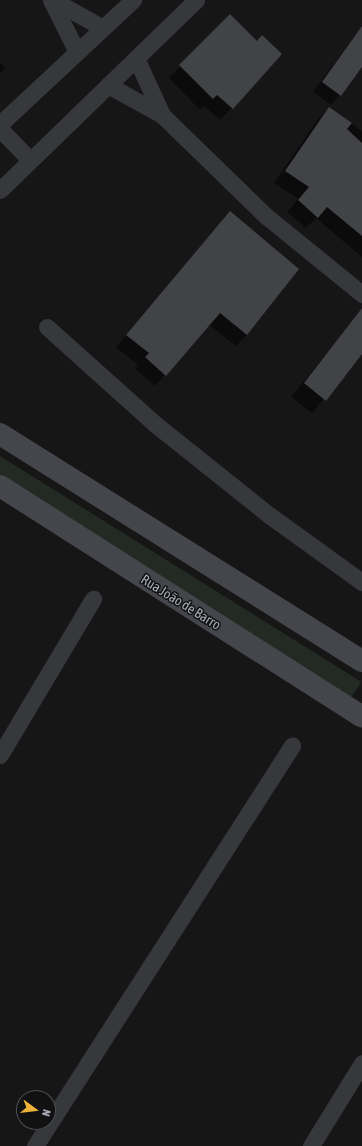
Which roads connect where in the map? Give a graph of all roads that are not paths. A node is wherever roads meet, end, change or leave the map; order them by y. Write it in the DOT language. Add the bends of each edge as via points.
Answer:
graph roads {
  1 [pos="52,0"];
  2 [pos="133,0"];
  3 [pos="196,0"];
  4 [pos="103,28"];
  5 [pos="77,52"];
  6 [pos="136,58"];
  7 [pos="108,85"];
  8 [pos="162,115"];
  9 [pos="0,124"];
  10 [pos="0,129"];
  11 [pos="30,160"];
  12 [pos="0,190"];
  13 [pos="362,294"];
  14 [pos="46,327"];
  15 [pos="0,434"];
  16 [pos="0,486"];
  17 [pos="362,582"];
  18 [pos="93,599"];
  19 [pos="362,661"];
  20 [pos="362,717"];
  21 [pos="292,745"];
  22 [pos="0,755"];
  23 [pos="362,1063"];
  24 [pos="35,1146"];
  25 [pos="311,1146"];
  1 -- 4 [label="street"];
  1 -- 5 [label="street"];
  2 -- 4 [label="street"];
  3 -- 6 [label="street"];
  4 -- 5 [label="street"];
  5 -- 9 [label="street"];
  6 -- 7 [label="street"];
  6 -- 8 [label="street"];
  7 -- 8 [label="street"];
  7 -- 11 [label="street"];
  8 -- 13 [label="street" via="266,216"];
  10 -- 11 [label="street"];
  11 -- 12 [label="street"];
  14 -- 17 [label="street" via="155,424 269,515"];
  15 -- 19 [label="street"];
  16 -- 20 [label="street, Rua João de Barro"];
  18 -- 22 [label="street"];
  21 -- 24 [label="street"];
  23 -- 25 [label="street"];
}
